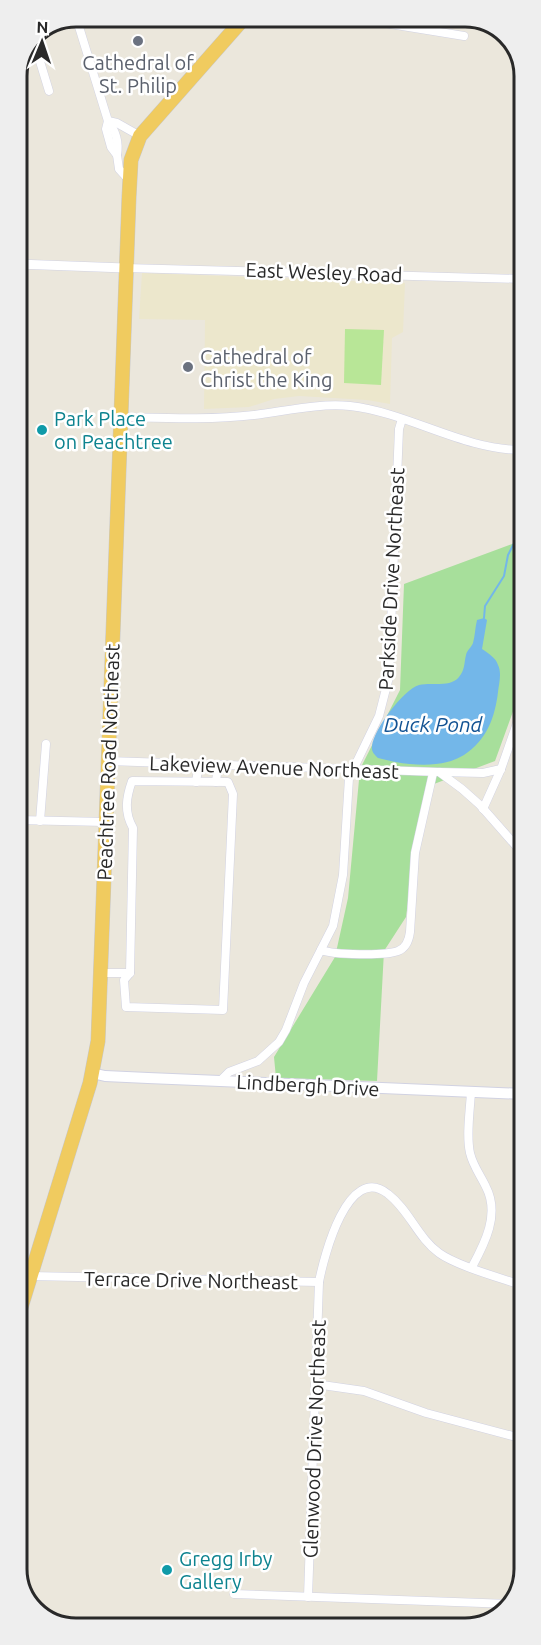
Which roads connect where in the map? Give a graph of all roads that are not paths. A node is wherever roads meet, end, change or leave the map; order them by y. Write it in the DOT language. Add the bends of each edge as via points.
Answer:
graph roads {
  1 [pos="79,27"];
  2 [pos="236,27"];
  3 [pos="409,27"];
  4 [pos="464,36"];
  5 [pos="34,50"];
  6 [pos="49,92"];
  7 [pos="108,121"];
  8 [pos="140,136"];
  9 [pos="129,180"];
  10 [pos="27,264"];
  11 [pos="125,267"];
  12 [pos="514,279"];
  13 [pos="121,417"];
  14 [pos="402,419"];
  15 [pos="514,449"];
  16 [pos="514,732"];
  17 [pos="46,744"];
  18 [pos="108,761"];
  19 [pos="199,764"];
  20 [pos="218,765"];
  21 [pos="501,769"];
  22 [pos="352,770"];
  23 [pos="436,773"];
  24 [pos="196,782"];
  25 [pos="216,782"];
  26 [pos="483,809"];
  27 [pos="27,820"];
  28 [pos="40,821"];
  29 [pos="105,822"];
  30 [pos="514,844"];
  31 [pos="321,950"];
  32 [pos="101,973"];
  33 [pos="130,974"];
  34 [pos="93,1073"];
  35 [pos="221,1080"];
  36 [pos="471,1092"];
  37 [pos="514,1094"];
  38 [pos="472,1267"];
  39 [pos="29,1276"];
  40 [pos="319,1282"];
  41 [pos="514,1282"];
  42 [pos="27,1283"];
  43 [pos="315,1384"];
  44 [pos="514,1436"];
  45 [pos="234,1594"];
  46 [pos="308,1597"];
  47 [pos="500,1604"];
  1 -- 7 [label="street"];
  2 -- 8 [label="highway"];
  3 -- 4 [label="street"];
  5 -- 6 [label="street"];
  7 -- 8 [label="street"];
  7 -- 9 [label="street" via="111,147 119,169"];
  8 -- 9 [label="highway, Peachtree Road Northeast"];
  9 -- 11 [label="highway, Peachtree Road Northeast"];
  10 -- 11 [label="street"];
  11 -- 12 [label="street, East Wesley Road"];
  11 -- 13 [label="highway, Peachtree Road Northeast"];
  13 -- 14 [label="street" via="218,418 333,405"];
  13 -- 18 [label="highway, Peachtree Road Northeast"];
  14 -- 15 [label="street" via="490,448"];
  14 -- 22 [label="street, Parkside Drive Northeast" via="389,677 379,716"];
  16 -- 21 [label="street"];
  17 -- 28 [label="street"];
  18 -- 19 [label="street, Lakeview Avenue Northeast"];
  18 -- 29 [label="highway, Peachtree Road Northeast"];
  19 -- 20 [label="street, Lakeview Avenue Northeast"];
  19 -- 24 [label="street"];
  20 -- 22 [label="street, Lakeview Avenue Northeast"];
  20 -- 25 [label="street"];
  21 -- 23 [label="street, Lakeview Avenue Northeast"];
  21 -- 26 [label="street"];
  22 -- 23 [label="street, Lakeview Avenue Northeast"];
  22 -- 31 [label="street, Parkside Drive Northeast" via="341,893 333,926"];
  23 -- 26 [label="street" via="462,789"];
  23 -- 31 [label="street" via="415,853 411,932 407,942 390,953"];
  24 -- 25 [label="street"];
  24 -- 33 [label="street" via="132,781 126,807 133,828"];
  25 -- 33 [label="street" via="228,782 233,794 223,1010 126,1007 124,980"];
  26 -- 30 [label="street"];
  27 -- 28 [label="street"];
  28 -- 29 [label="street"];
  29 -- 32 [label="highway, Peachtree Road Northeast"];
  31 -- 35 [label="street, Parkside Drive Northeast" via="279,1042 258,1061 229,1072"];
  32 -- 33 [label="street"];
  32 -- 34 [label="highway, Peachtree Road Northeast"];
  34 -- 35 [label="main road, Lindbergh Drive"];
  34 -- 39 [label="highway, Peachtree Road Northeast"];
  35 -- 36 [label="main road, Lindbergh Drive"];
  36 -- 37 [label="main road, Lindbergh Drive"];
  36 -- 38 [label="street" via="470,1152 488,1190 491,1209 487,1236"];
  38 -- 40 [label="street, Terrace Drive Northeast" via="439,1253 389,1194 368,1188 355,1194 343,1212"];
  38 -- 41 [label="street, Terrace Drive Northeast"];
  39 -- 40 [label="street, Terrace Drive Northeast"];
  39 -- 42 [label="highway, Peachtree Road Northeast"];
  40 -- 43 [label="street, Glenwood Drive Northeast"];
  43 -- 44 [label="street" via="364,1391 426,1413"];
  43 -- 46 [label="street, Glenwood Drive Northeast"];
  45 -- 46 [label="street"];
  46 -- 47 [label="street"];
}
